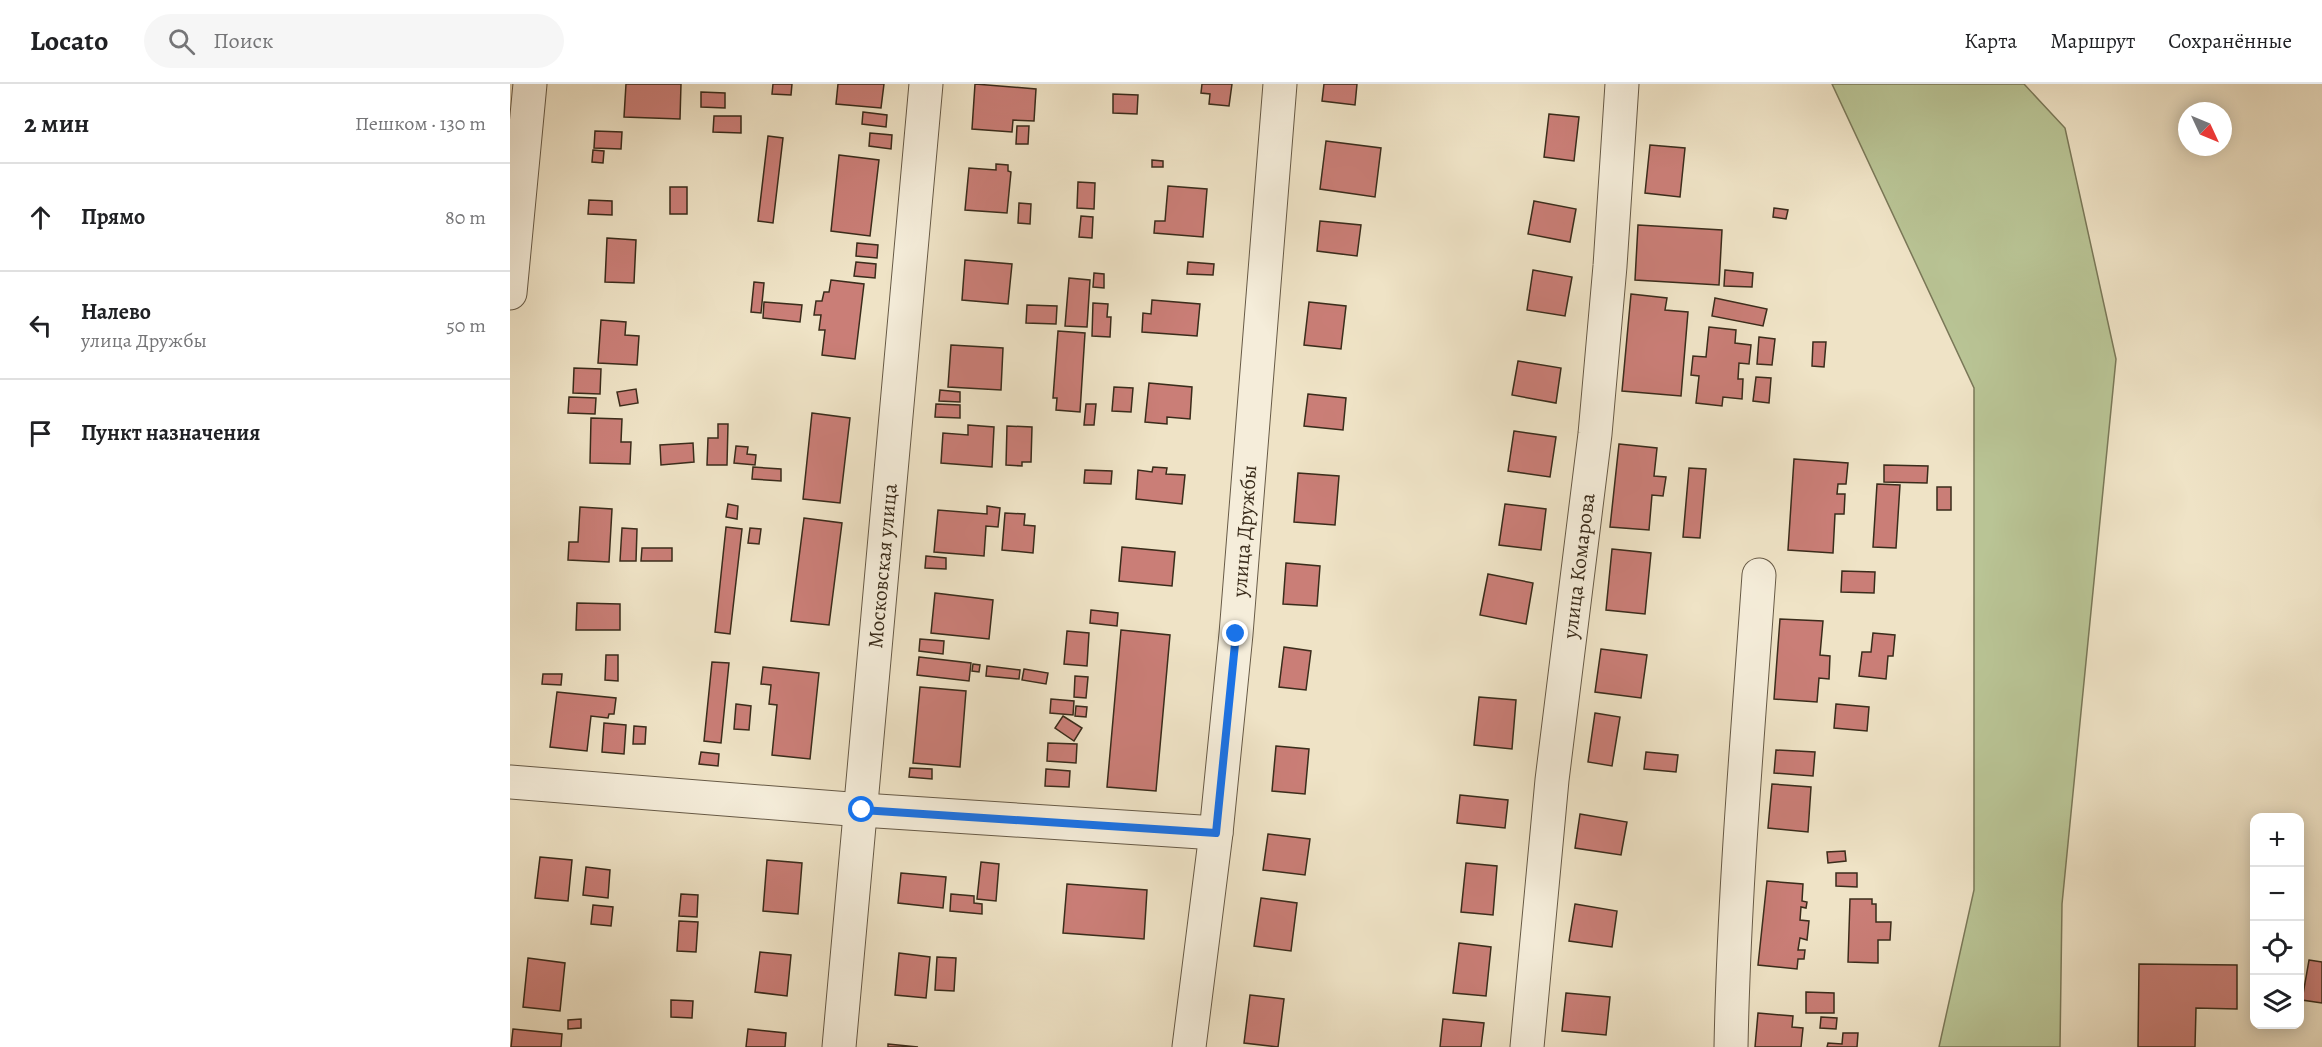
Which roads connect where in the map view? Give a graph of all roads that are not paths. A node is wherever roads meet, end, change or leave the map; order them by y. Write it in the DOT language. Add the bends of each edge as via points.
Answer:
graph roads {
  1 [pos="530,84"];
  2 [pos="926,84"];
  3 [pos="1280,84"];
  4 [pos="1622,84"];
  5 [pos="510,293"];
  6 [pos="1760,575"];
  7 [pos="510,782"];
  8 [pos="862,810"];
  9 [pos="1216,833"];
  10 [pos="839,1047"];
  11 [pos="1189,1047"];
  12 [pos="1527,1047"];
  13 [pos="1731,1047"];
  1 -- 5 [label="street"];
  2 -- 8 [label="street, Московская улица"];
  3 -- 9 [label="street, улица Дружбы"];
  4 -- 12 [label="street, улица Комарова" via="1595,434 1552,780"];
  6 -- 13 [label="street" via="1743,799"];
  7 -- 8 [label="street"];
  8 -- 9 [label="street"];
  8 -- 10 [label="street, Московская улица"];
  9 -- 11 [label="street, улица Дружбы"];
}
